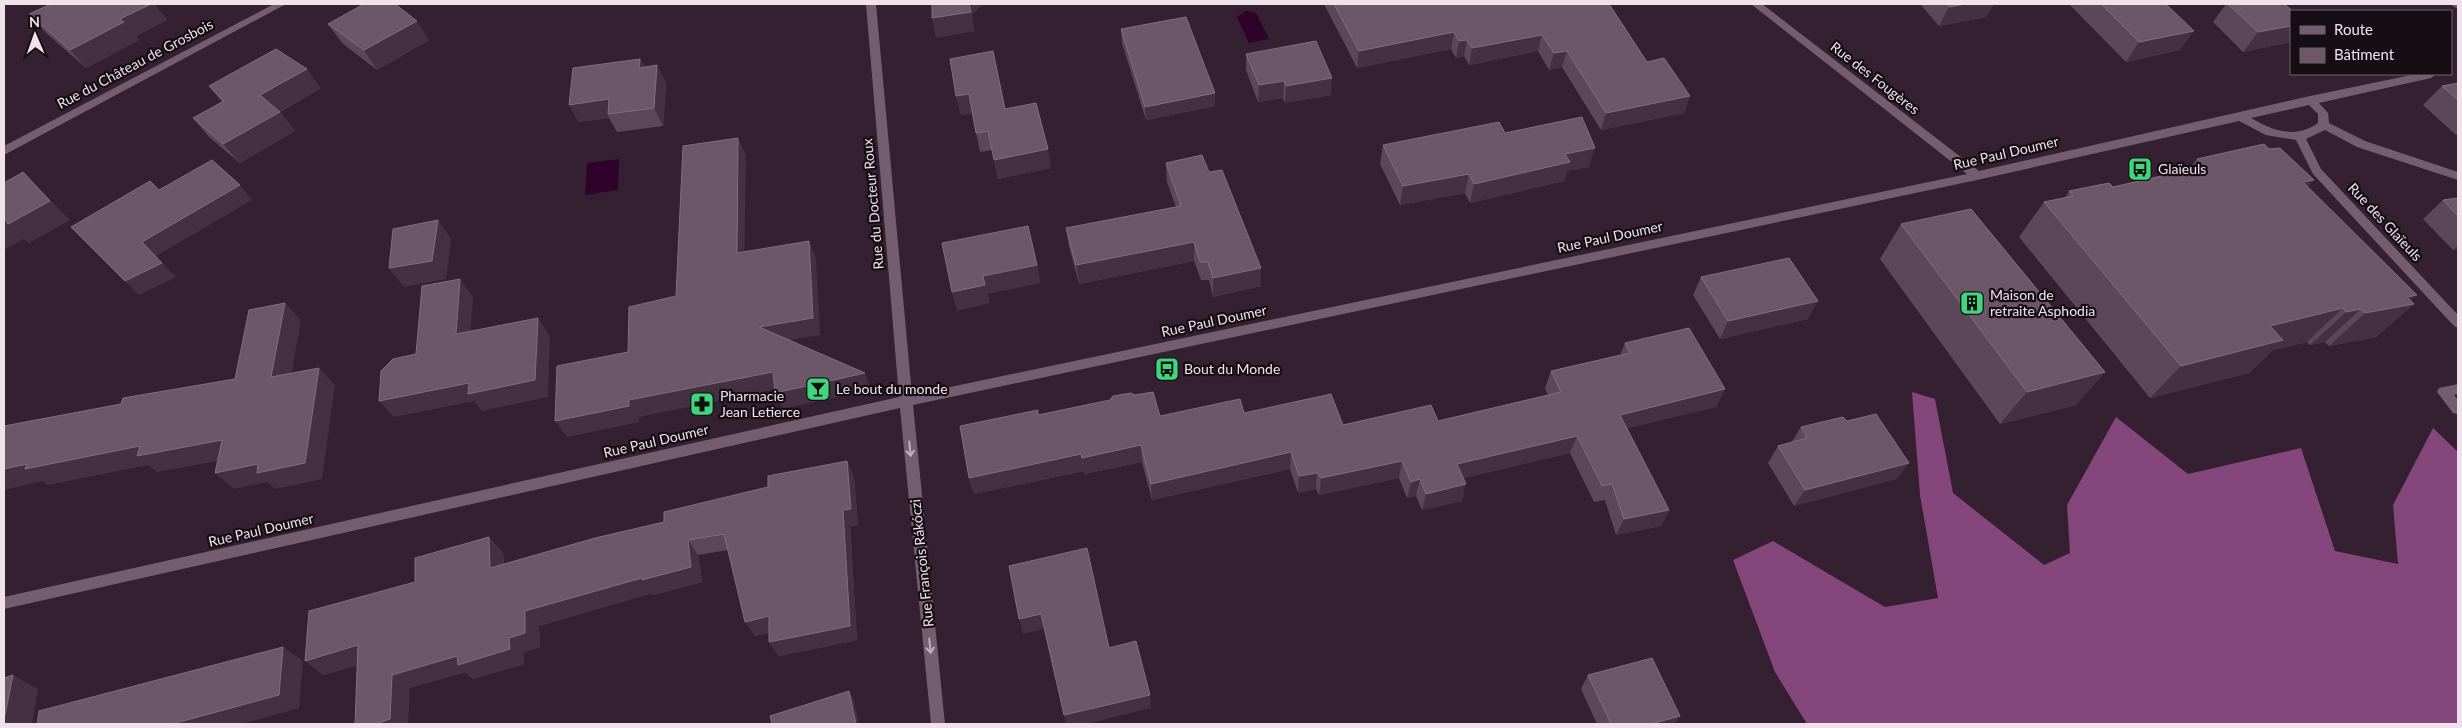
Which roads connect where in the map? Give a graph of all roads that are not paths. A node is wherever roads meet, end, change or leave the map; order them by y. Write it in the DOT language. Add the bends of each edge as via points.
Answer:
graph roads {
  1 [pos="281,4"];
  2 [pos="871,4"];
  3 [pos="1756,4"];
  4 [pos="2426,75"];
  5 [pos="2310,100"];
  6 [pos="2239,116"];
  7 [pos="2324,125"];
  8 [pos="2299,136"];
  9 [pos="4,151"];
  10 [pos="1977,176"];
  11 [pos="2458,176"];
  12 [pos="2458,323"];
  13 [pos="2458,389"];
  14 [pos="906,401"];
  15 [pos="2458,409"];
  16 [pos="4,603"];
  17 [pos="938,724"];
  1 -- 9 [label="street, Rue du Château de Grosbois"];
  2 -- 14 [label="street, Rue du Docteur Roux"];
  3 -- 10 [label="street, Rue des Fougères"];
  4 -- 5 [label="street, Rue Paul Doumer"];
  5 -- 6 [label="street, Rue Paul Doumer"];
  5 -- 7 [label="street" via="2323,113"];
  6 -- 8 [label="street" via="2259,130 2282,136"];
  6 -- 10 [label="street, Rue Paul Doumer"];
  7 -- 8 [label="street" via="2315,133"];
  7 -- 11 [label="street" via="2361,144"];
  8 -- 12 [label="street, Rue des Glaïeuls" via="2317,171"];
  10 -- 14 [label="street, Rue Paul Doumer"];
  13 -- 15 [label="street" via="2443,392"];
  14 -- 16 [label="street, Rue Paul Doumer"];
  14 -- 17 [label="street, Rue François Rákóczi, one-way"];
}
